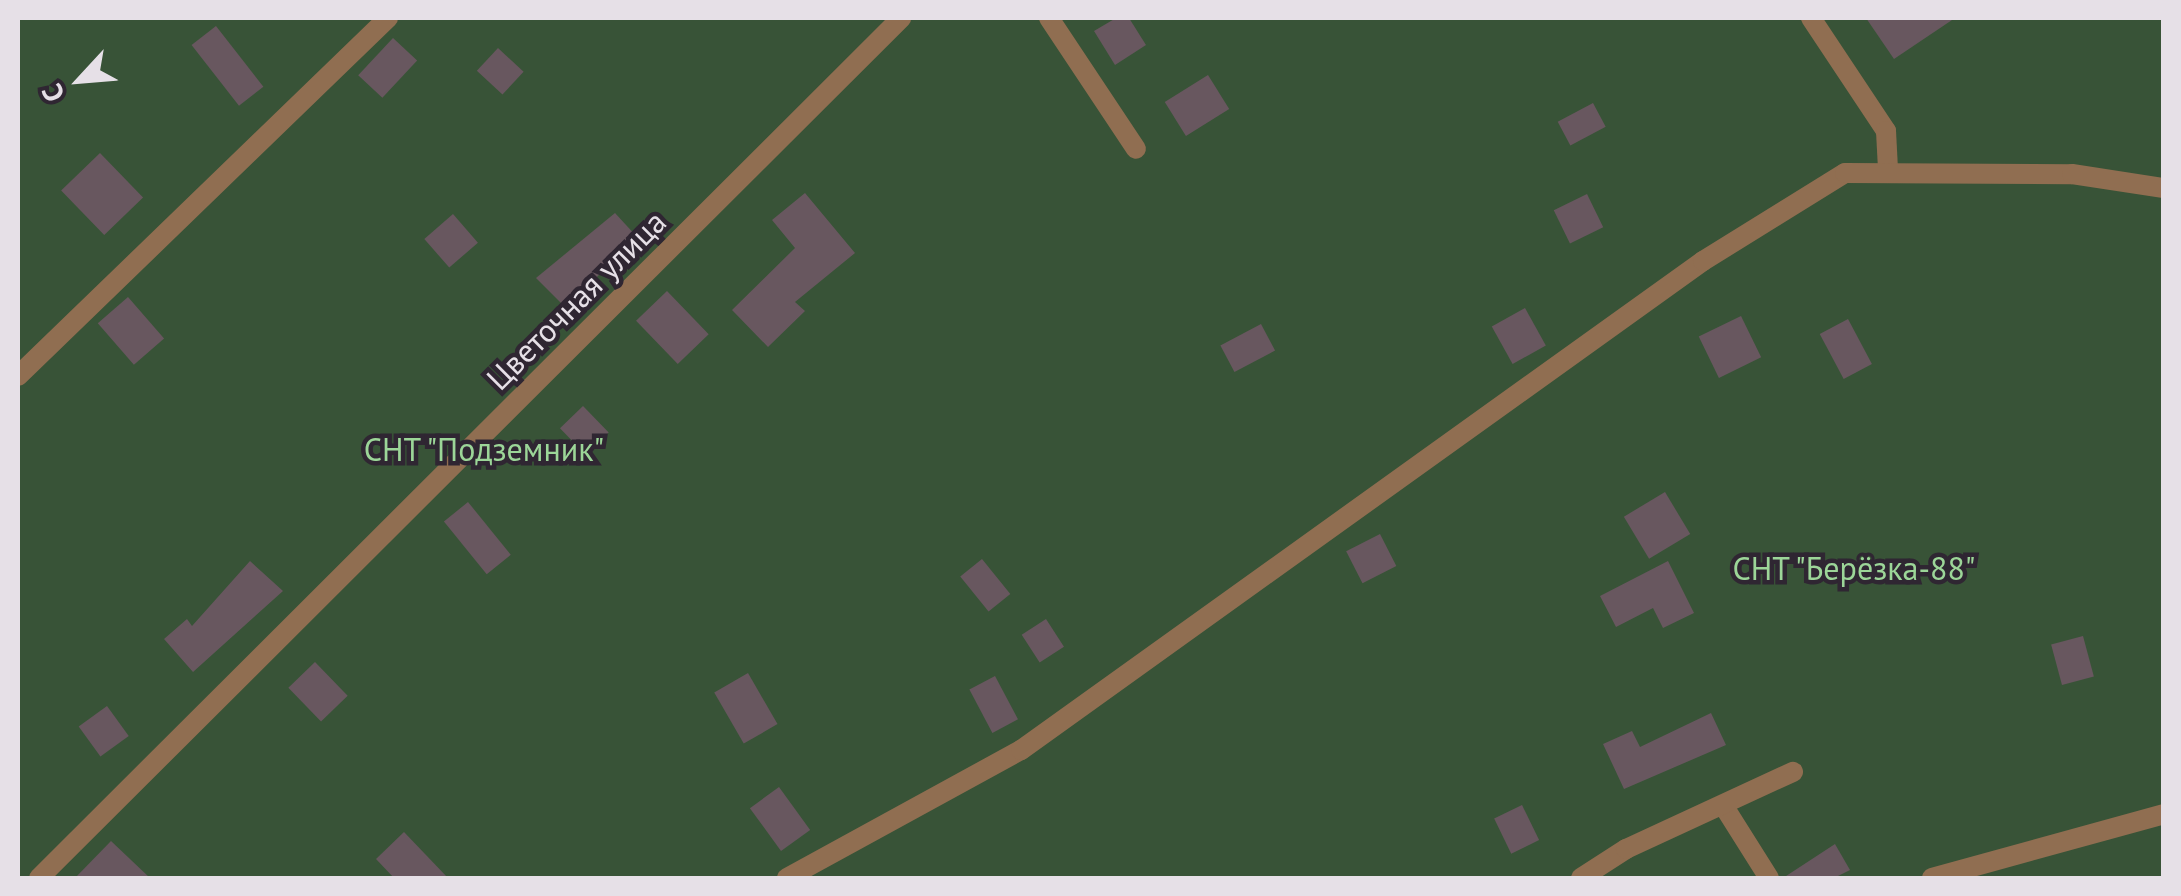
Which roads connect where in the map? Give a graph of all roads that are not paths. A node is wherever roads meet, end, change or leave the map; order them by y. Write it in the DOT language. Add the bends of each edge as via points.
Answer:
graph roads {
  1 [pos="388,18"];
  2 [pos="901,18"];
  3 [pos="1049,18"];
  4 [pos="1811,18"];
  5 [pos="1136,149"];
  6 [pos="1888,168"];
  7 [pos="2164,188"];
  8 [pos="18,376"];
  9 [pos="1793,772"];
  10 [pos="1722,805"];
  11 [pos="2164,814"];
  12 [pos="38,878"];
  13 [pos="787,878"];
  14 [pos="1581,878"];
  15 [pos="1768,878"];
  16 [pos="1932,878"];
  1 -- 8 [label="street"];
  2 -- 12 [label="street, Цветочная улица"];
  3 -- 5 [label="street"];
  4 -- 6 [label="street" via="1886,131"];
  6 -- 7 [label="street" via="2072,174"];
  6 -- 13 [label="street" via="1845,173 1720,251 1021,750"];
  9 -- 10 [label="street"];
  10 -- 14 [label="street"];
  10 -- 15 [label="street"];
  11 -- 16 [label="street"];
}
